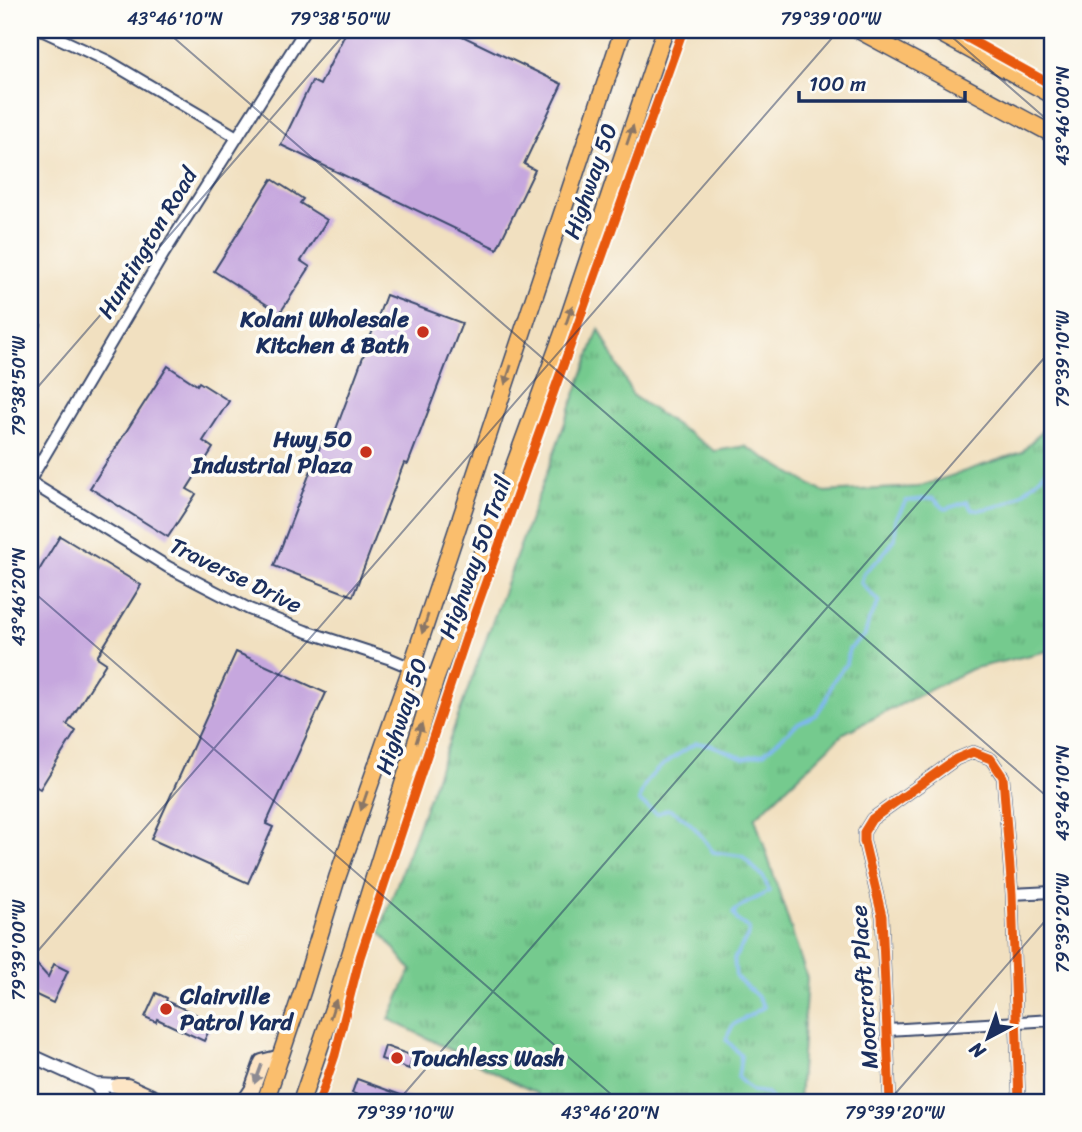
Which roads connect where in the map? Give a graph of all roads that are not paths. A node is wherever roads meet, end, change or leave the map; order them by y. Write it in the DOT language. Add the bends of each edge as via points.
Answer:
graph roads {
  1 [pos="41,30"];
  2 [pos="305,30"];
  3 [pos="621,30"];
  4 [pos="665,30"];
  5 [pos="675,30"];
  6 [pos="859,30"];
  7 [pos="934,30"];
  8 [pos="647,83"];
  9 [pos="1052,95"];
  10 [pos="1052,134"];
  11 [pos="237,137"];
  12 [pos="30,481"];
  13 [pos="411,668"];
  14 [pos="436,678"];
  15 [pos="1052,892"];
  16 [pos="1012,894"];
  17 [pos="1052,1020"];
  18 [pos="1016,1021"];
  19 [pos="888,1030"];
  20 [pos="30,1055"];
  21 [pos="281,1057"];
  22 [pos="311,1073"];
  23 [pos="96,1085"];
  24 [pos="118,1086"];
  25 [pos="107,1102"];
  26 [pos="154,1102"];
  27 [pos="163,1102"];
  28 [pos="244,1102"];
  29 [pos="265,1102"];
  30 [pos="301,1102"];
  31 [pos="307,1102"];
  32 [pos="890,1102"];
  33 [pos="1019,1102"];
  1 -- 11 [label="street" via="108,61"];
  2 -- 11 [label="street, Huntington Road"];
  3 -- 13 [label="main road, Highway 50, one-way"];
  4 -- 8 [label="main road, Highway 50"];
  5 -- 8 [label="main road" via="659,77"];
  6 -- 10 [label="main road"];
  7 -- 9 [label="main road"];
  14 -- 8 [label="main road, Highway 50, one-way" via="567,322"];
  11 -- 12 [label="street, Huntington Road"];
  12 -- 13 [label="street, Traverse Drive" via="231,601"];
  13 -- 14 [label="street, Traverse Drive"];
  13 -- 21 [label="main road, Highway 50, one-way" via="337,878"];
  22 -- 14 [label="main road, Highway 50, one-way"];
  15 -- 16 [label="street"];
  16 -- 18 [label="street"];
  16 -- 19 [label="street, Moorcroft Place" via="1003,777 986,755 973,752 956,759 867,825 864,841 882,916"];
  17 -- 18 [label="street"];
  18 -- 19 [label="street"];
  18 -- 33 [label="street"];
  19 -- 32 [label="street, Moorcroft Place"];
  20 -- 23 [label="street"];
  21 -- 28 [label="main road, one-way" via="262,1062"];
  21 -- 29 [label="main road, Highway 50"];
  22 -- 30 [label="main road, Highway 50"];
  22 -- 31 [label="main road"];
  23 -- 24 [label="street"];
  23 -- 25 [label="street"];
  24 -- 26 [label="street"];
  24 -- 27 [label="main road"];
}
